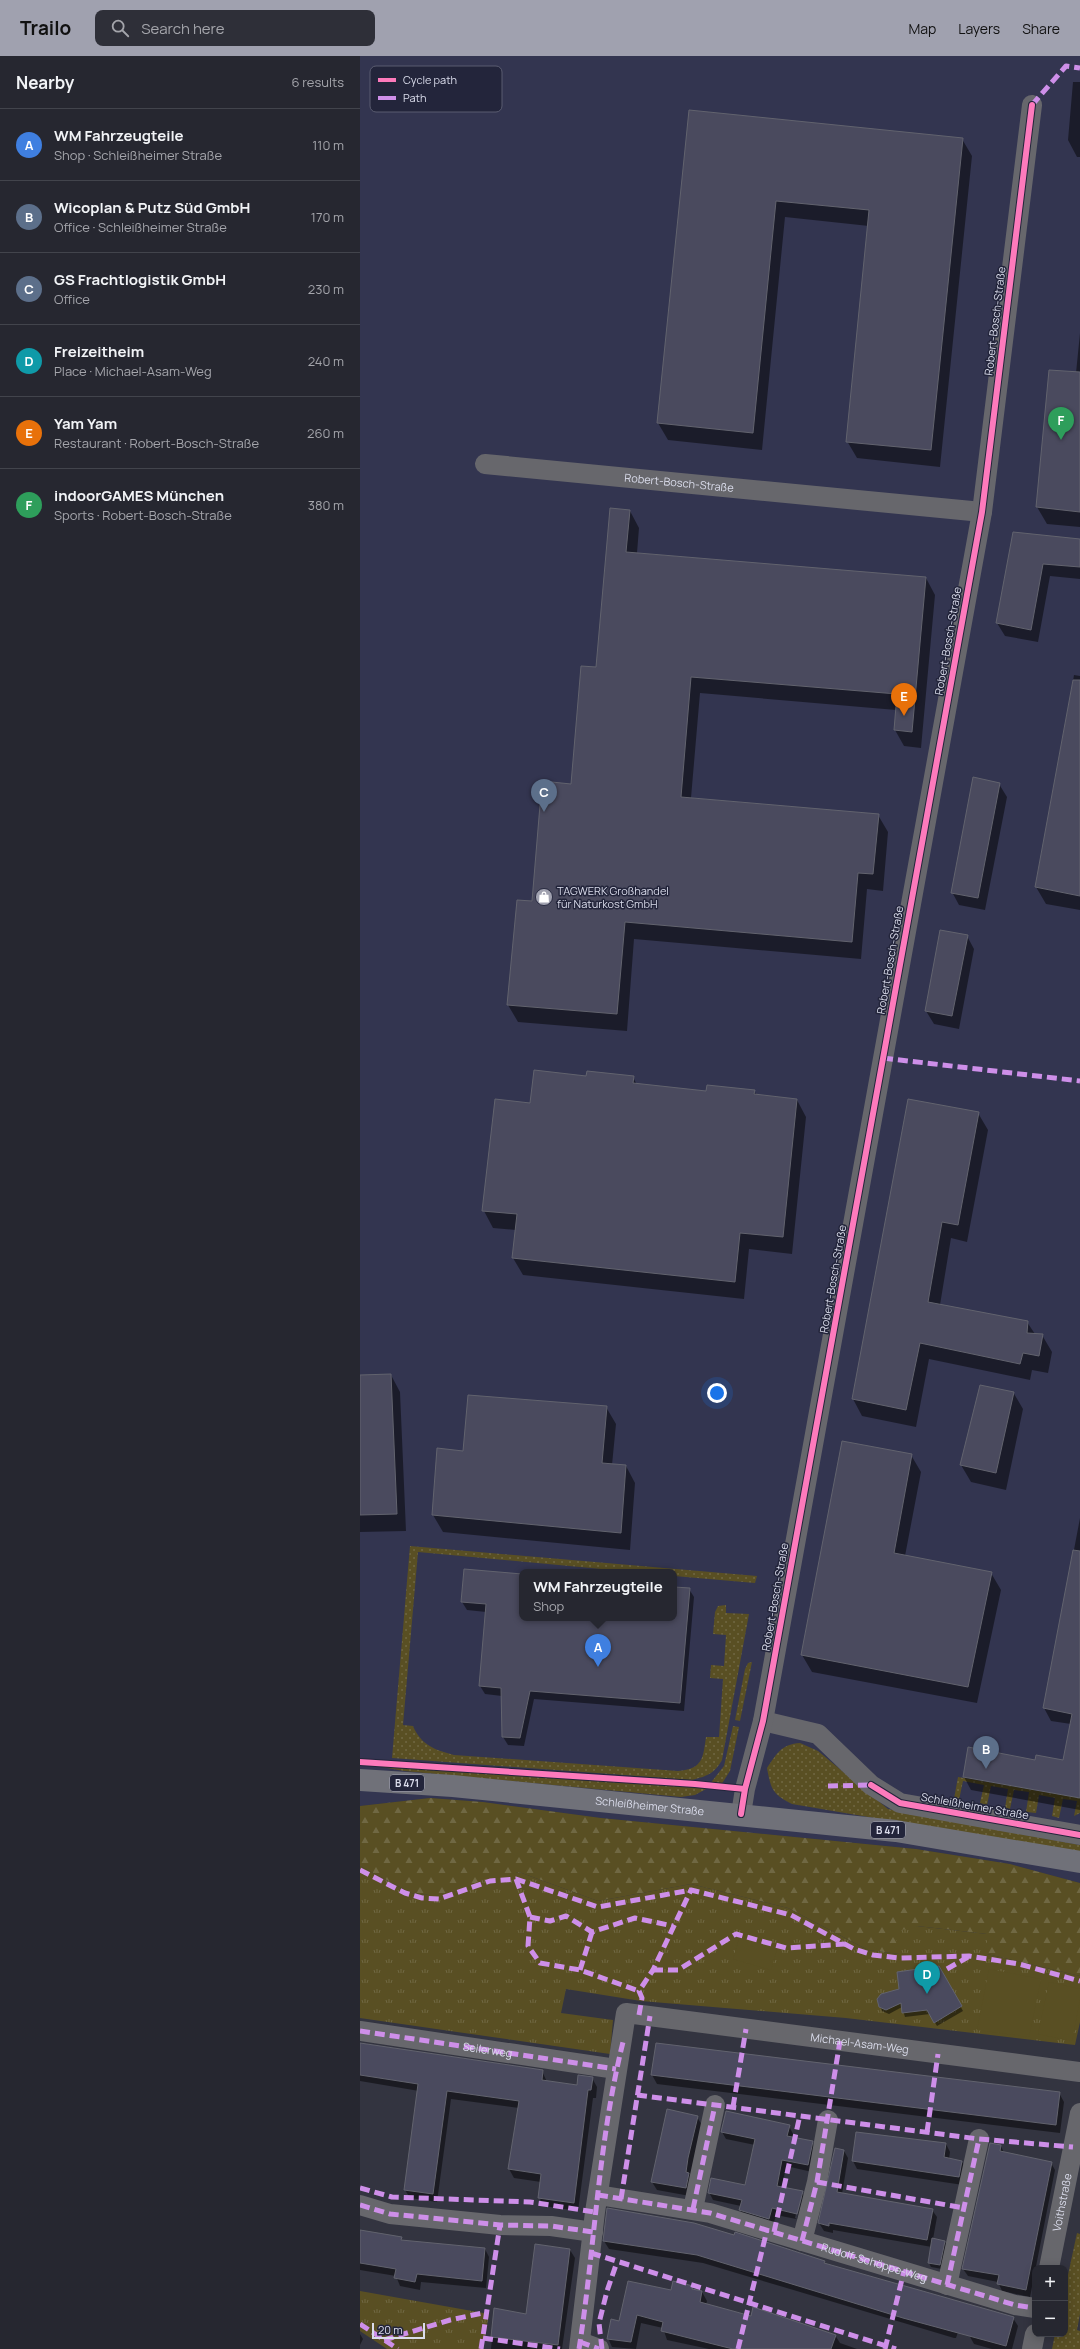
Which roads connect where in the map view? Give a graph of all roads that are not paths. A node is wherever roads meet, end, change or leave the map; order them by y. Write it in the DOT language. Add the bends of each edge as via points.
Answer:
graph roads {
  1 [pos="1032,105"];
  2 [pos="484,464"];
  3 [pos="982,512"];
  4 [pos="762,1720"];
  5 [pos="360,1780"];
  6 [pos="741,1814"];
  7 [pos="1080,1835"];
  8 [pos="1080,1862"];
  9 [pos="360,2031"];
  10 [pos="616,2069"];
  11 [pos="1080,2072"];
  12 [pos="715,2105"];
  13 [pos="1080,2113"];
  14 [pos="828,2120"];
  15 [pos="979,2139"];
  16 [pos="598,2195"];
  17 [pos="360,2205"];
  18 [pos="693,2209"];
  19 [pos="593,2232"];
  20 [pos="802,2241"];
  21 [pos="1050,2265"];
  22 [pos="947,2285"];
  23 [pos="1032,2307"];
  24 [pos="1034,2337"];
  25 [pos="579,2346"];
  26 [pos="599,2349"];
  27 [pos="1032,2349"];
  1 -- 3 [label="street, Robert-Bosch-Straße"];
  2 -- 3 [label="street, Robert-Bosch-Straße"];
  3 -- 4 [label="street, Robert-Bosch-Straße"];
  4 -- 6 [label="street, Robert-Bosch-Straße"];
  4 -- 7 [label="street, Schleißheimer Straße" via="818,1734 871,1785 900,1803"];
  5 -- 6 [label="main road, Schleißheimer Straße / B 471" via="453,1786"];
  6 -- 8 [label="main road, Schleißheimer Straße / B 471" via="896,1831"];
  9 -- 10 [label="street, Seilerweg"];
  10 -- 11 [label="street, Michael-Asam-Weg" via="626,2013"];
  10 -- 16 [label="street"];
  12 -- 18 [label="street"];
  13 -- 21 [label="street, Voithstraße"];
  14 -- 20 [label="street" via="817,2182"];
  15 -- 22 [label="street"];
  16 -- 18 [label="street, Rudolf-Schöppe-Weg"];
  16 -- 19 [label="street"];
  17 -- 19 [label="street" via="390,2214 500,2225 551,2226"];
  18 -- 20 [label="street, Rudolf-Schöppe-Weg"];
  19 -- 25 [label="street"];
  20 -- 22 [label="street, Rudolf-Schöppe-Weg"];
  22 -- 23 [label="street, Rudolf-Schöppe-Weg"];
  24 -- 27 [label="street"];
  25 -- 26 [label="street"];
}
